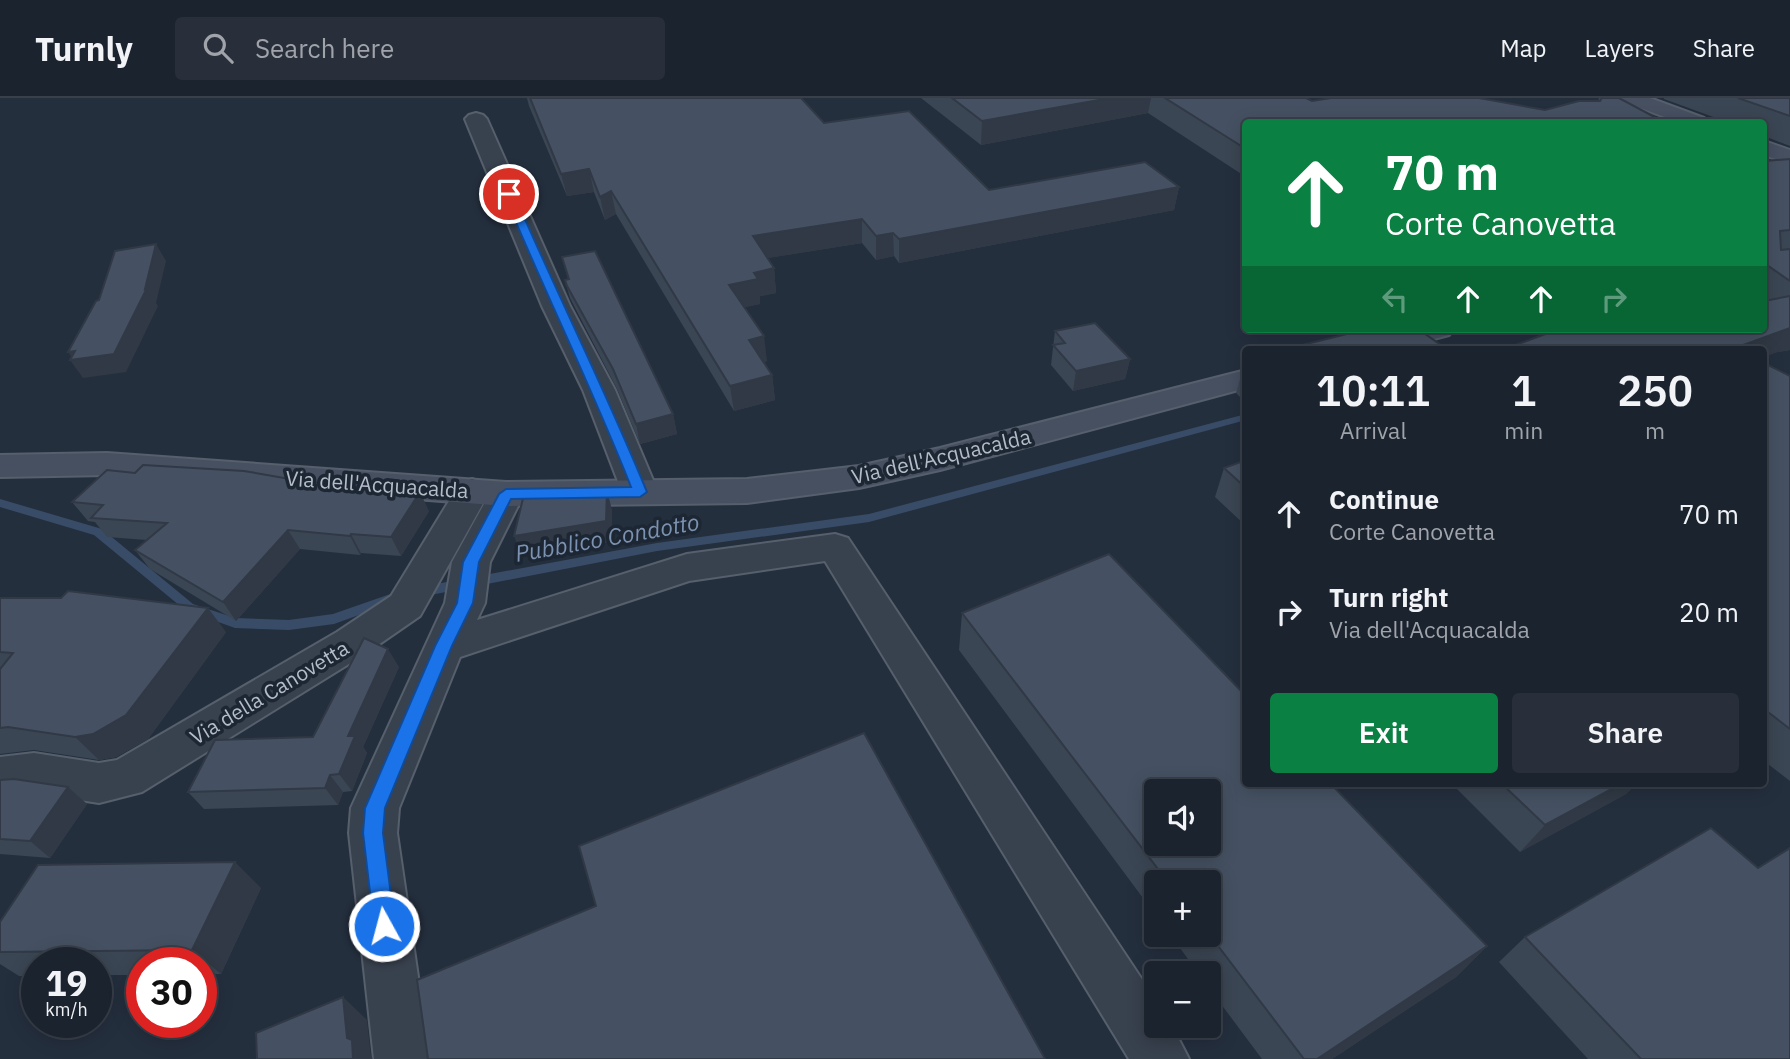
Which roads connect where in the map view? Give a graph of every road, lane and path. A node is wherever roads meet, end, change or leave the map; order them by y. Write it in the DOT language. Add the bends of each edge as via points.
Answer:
graph roads {
  1 [pos="1631,98"];
  2 [pos="476,119"];
  3 [pos="1689,119"];
  4 [pos="1767,149"];
  5 [pos="1767,155"];
  6 [pos="1790,159"];
  7 [pos="1423,333"];
  8 [pos="1373,346"];
  9 [pos="1242,380"];
  10 [pos="0,466"];
  11 [pos="640,492"];
  12 [pos="489,493"];
  13 [pos="444,646"];
  14 [pos="0,777"];
  15 [pos="402,1059"];
  16 [pos="1161,1059"];
  1 -- 3 [label="street"];
  2 -- 11 [label="street" via="556,306 599,390"];
  4 -- 6 [label="street"];
  5 -- 6 [label="street"];
  7 -- 8 [label="street"];
  9 -- 11 [label="street, Via dell'Acquacalda" via="859,477 747,491"];
  10 -- 12 [label="street, Via dell'Acquacalda" via="134,466"];
  11 -- 12 [label="street, Via dell'Acquacalda"];
  12 -- 13 [label="street" via="468,582"];
  12 -- 14 [label="street, Via della Canovetta" via="413,593 340,650 126,778 99,783 34,773"];
  13 -- 15 [label="street" via="375,808 373,833"];
  13 -- 16 [label="street" via="687,568 835,547"];
}
